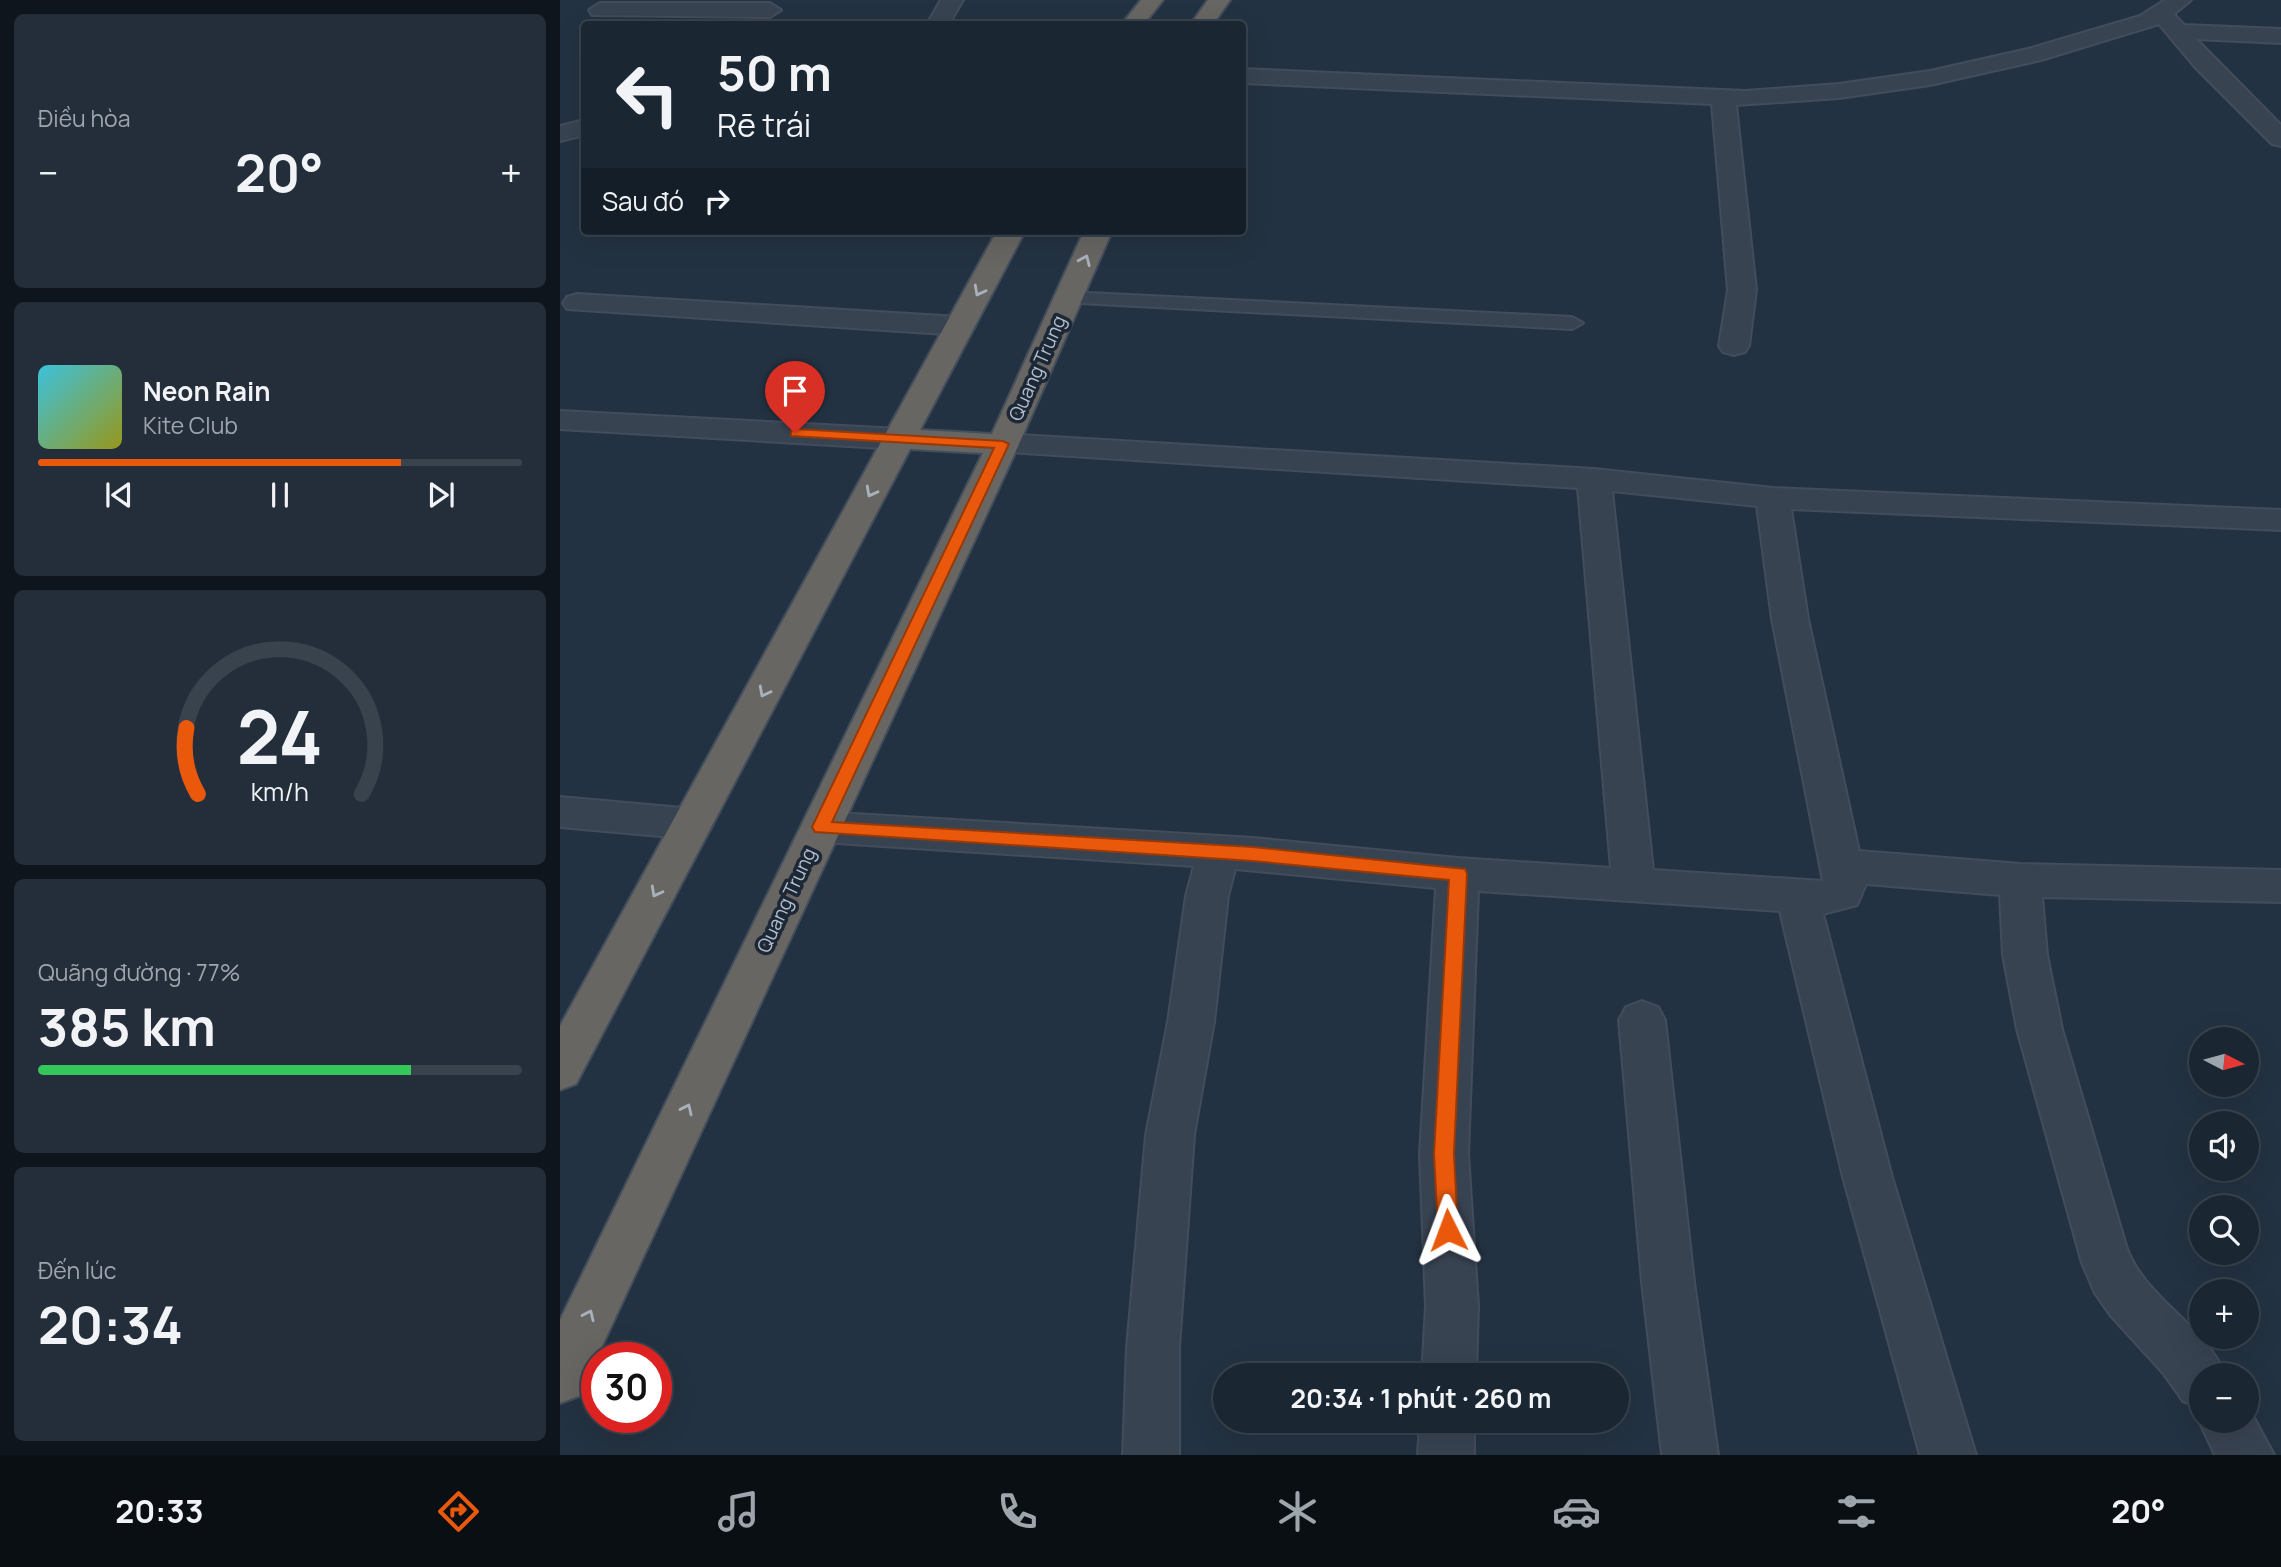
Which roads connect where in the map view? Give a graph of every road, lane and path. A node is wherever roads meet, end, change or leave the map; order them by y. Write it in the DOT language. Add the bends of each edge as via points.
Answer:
graph roads {
  1 [pos="952,0"];
  2 [pos="1152,0"];
  3 [pos="1219,0"];
  4 [pos="2171,6"];
  5 [pos="600,10"];
  6 [pos="770,11"];
  7 [pos="940,21"];
  8 [pos="1135,21"];
  9 [pos="1204,21"];
  10 [pos="2178,31"];
  11 [pos="2281,36"];
  12 [pos="1246,76"];
  13 [pos="1723,96"];
  14 [pos="581,128"];
  15 [pos="560,134"];
  16 [pos="2281,139"];
  17 [pos="1009,235"];
  18 [pos="1096,235"];
  19 [pos="1068,298"];
  20 [pos="577,303"];
  21 [pos="1572,323"];
  22 [pos="960,326"];
  23 [pos="1734,346"];
  24 [pos="560,420"];
  25 [pos="900,439"];
  26 [pos="1003,444"];
  27 [pos="1594,479"];
  28 [pos="1773,498"];
  29 [pos="2281,520"];
  30 [pos="560,812"];
  31 [pos="693,824"];
  32 [pos="821,827"];
  33 [pos="1219,852"];
  34 [pos="1841,866"];
  35 [pos="1458,874"];
  36 [pos="2021,880"];
  37 [pos="2281,886"];
  38 [pos="1634,887"];
  39 [pos="1798,897"];
  40 [pos="1642,1020"];
  41 [pos="560,1070"];
  42 [pos="1450,1363"];
  43 [pos="2190,1363"];
  44 [pos="560,1377"];
  45 [pos="1447,1433"];
  46 [pos="2233,1433"];
  47 [pos="1151,1455"];
  48 [pos="1446,1455"];
  49 [pos="1690,1455"];
  50 [pos="1948,1455"];
  51 [pos="2245,1455"];
  1 -- 7 [label="street"];
  2 -- 8 [label="highway"];
  3 -- 9 [label="highway"];
  4 -- 10 [label="street"];
  4 -- 13 [label="street" via="2148,21 2104,36 1930,78 1839,91"];
  5 -- 6 [label="street"];
  10 -- 11 [label="street"];
  10 -- 16 [label="street"];
  12 -- 13 [label="street"];
  13 -- 23 [label="street" via="1742,290"];
  14 -- 15 [label="street"];
  17 -- 22 [label="highway, one-way"];
  19 -- 18 [label="highway, Quang Trung, one-way"];
  19 -- 21 [label="lane"];
  19 -- 26 [label="highway, Quang Trung"];
  20 -- 22 [label="street"];
  22 -- 25 [label="highway"];
  24 -- 25 [label="street"];
  25 -- 26 [label="highway"];
  25 -- 31 [label="highway, one-way"];
  26 -- 27 [label="street"];
  26 -- 32 [label="highway, Quang Trung"];
  27 -- 28 [label="street"];
  27 -- 38 [label="street"];
  28 -- 29 [label="street"];
  28 -- 34 [label="street" via="1790,619"];
  30 -- 31 [label="street"];
  31 -- 41 [label="highway, one-way"];
  32 -- 33 [label="street"];
  44 -- 32 [label="highway, Quang Trung, one-way"];
  33 -- 35 [label="street"];
  33 -- 47 [label="street" via="1170,1135 1153,1348"];
  34 -- 36 [label="street"];
  34 -- 39 [label="street" via="1842,893 1829,898"];
  35 -- 38 [label="street"];
  35 -- 42 [label="street" via="1444,1154 1452,1306"];
  36 -- 37 [label="street"];
  36 -- 43 [label="street" via="2020,926 2039,1028 2094,1222 2118,1284"];
  38 -- 39 [label="street"];
  39 -- 50 [label="street" via="1832,1052"];
  40 -- 49 [label="street"];
  45 -- 48 [label="street"];
  46 -- 51 [label="street"];
}
